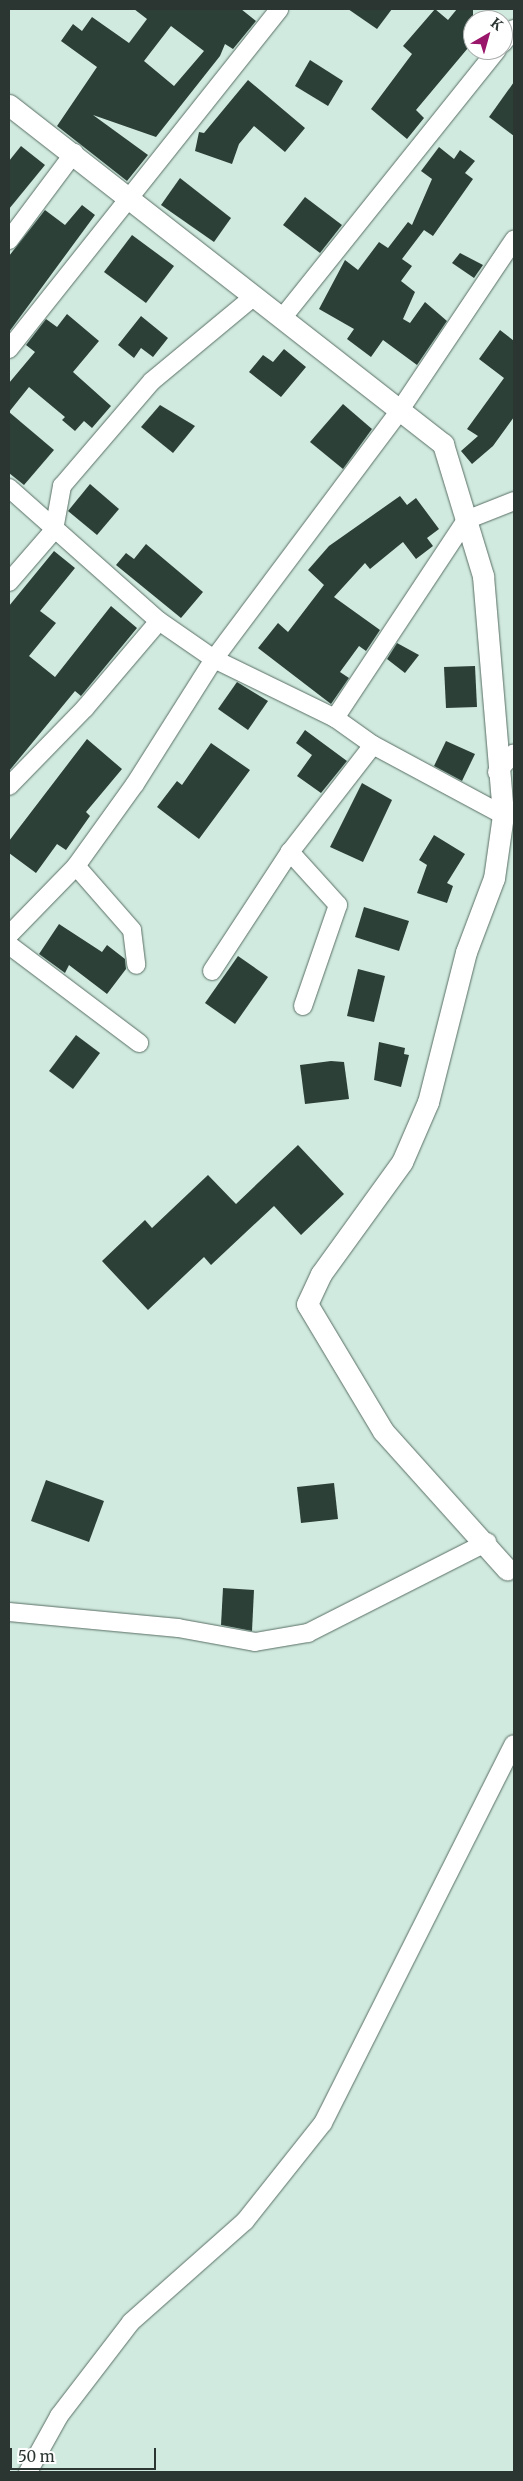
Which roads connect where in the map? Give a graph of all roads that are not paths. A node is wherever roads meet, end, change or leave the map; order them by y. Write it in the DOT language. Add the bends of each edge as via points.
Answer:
graph roads {
  1 [pos="279,9"];
  2 [pos="490,60"];
  3 [pos="9,105"];
  4 [pos="74,154"];
  5 [pos="132,199"];
  6 [pos="9,240"];
  7 [pos="514,240"];
  8 [pos="253,298"];
  9 [pos="283,317"];
  10 [pos="9,349"];
  11 [pos="400,410"];
  12 [pos="9,488"];
  13 [pos="514,501"];
  14 [pos="466,520"];
  15 [pos="54,530"];
  16 [pos="9,582"];
  17 [pos="159,621"];
  18 [pos="214,659"];
  19 [pos="335,718"];
  20 [pos="373,745"];
  21 [pos="514,753"];
  22 [pos="497,772"];
  23 [pos="9,786"];
  24 [pos="502,815"];
  25 [pos="290,852"];
  26 [pos="76,866"];
  27 [pos="9,935"];
  28 [pos="9,945"];
  29 [pos="136,965"];
  30 [pos="212,971"];
  31 [pos="303,1006"];
  32 [pos="139,1043"];
  33 [pos="487,1542"];
  34 [pos="507,1569"];
  35 [pos="9,1612"];
  36 [pos="514,1744"];
  37 [pos="28,2472"];
  1 -- 5 [label="street"];
  2 -- 9 [label="street"];
  3 -- 4 [label="street"];
  4 -- 5 [label="street"];
  4 -- 6 [label="street"];
  5 -- 8 [label="street"];
  5 -- 10 [label="street"];
  7 -- 11 [label="street"];
  8 -- 9 [label="street"];
  8 -- 15 [label="street" via="152,381 62,486"];
  9 -- 11 [label="street"];
  11 -- 14 [label="street" via="443,444"];
  11 -- 18 [label="street"];
  12 -- 15 [label="street"];
  13 -- 14 [label="street"];
  14 -- 19 [label="street"];
  14 -- 22 [label="street" via="483,576"];
  15 -- 16 [label="street"];
  15 -- 17 [label="street"];
  17 -- 18 [label="street"];
  17 -- 23 [label="street" via="85,708"];
  18 -- 19 [label="street"];
  18 -- 26 [label="street" via="135,784"];
  19 -- 20 [label="street"];
  20 -- 24 [label="street"];
  20 -- 25 [label="street"];
  21 -- 22 [label="street"];
  22 -- 24 [label="street"];
  24 -- 33 [label="street" via="494,878 466,952 428,1102 402,1162 321,1274 307,1304 383,1431"];
  25 -- 30 [label="street"];
  25 -- 31 [label="street" via="338,905"];
  26 -- 27 [label="street"];
  26 -- 29 [label="street" via="132,930"];
  28 -- 32 [label="street"];
  33 -- 34 [label="street"];
  33 -- 35 [label="street" via="308,1633 255,1642 178,1628"];
  36 -- 37 [label="street" via="323,2123 245,2221 131,2322 59,2416"];
}
